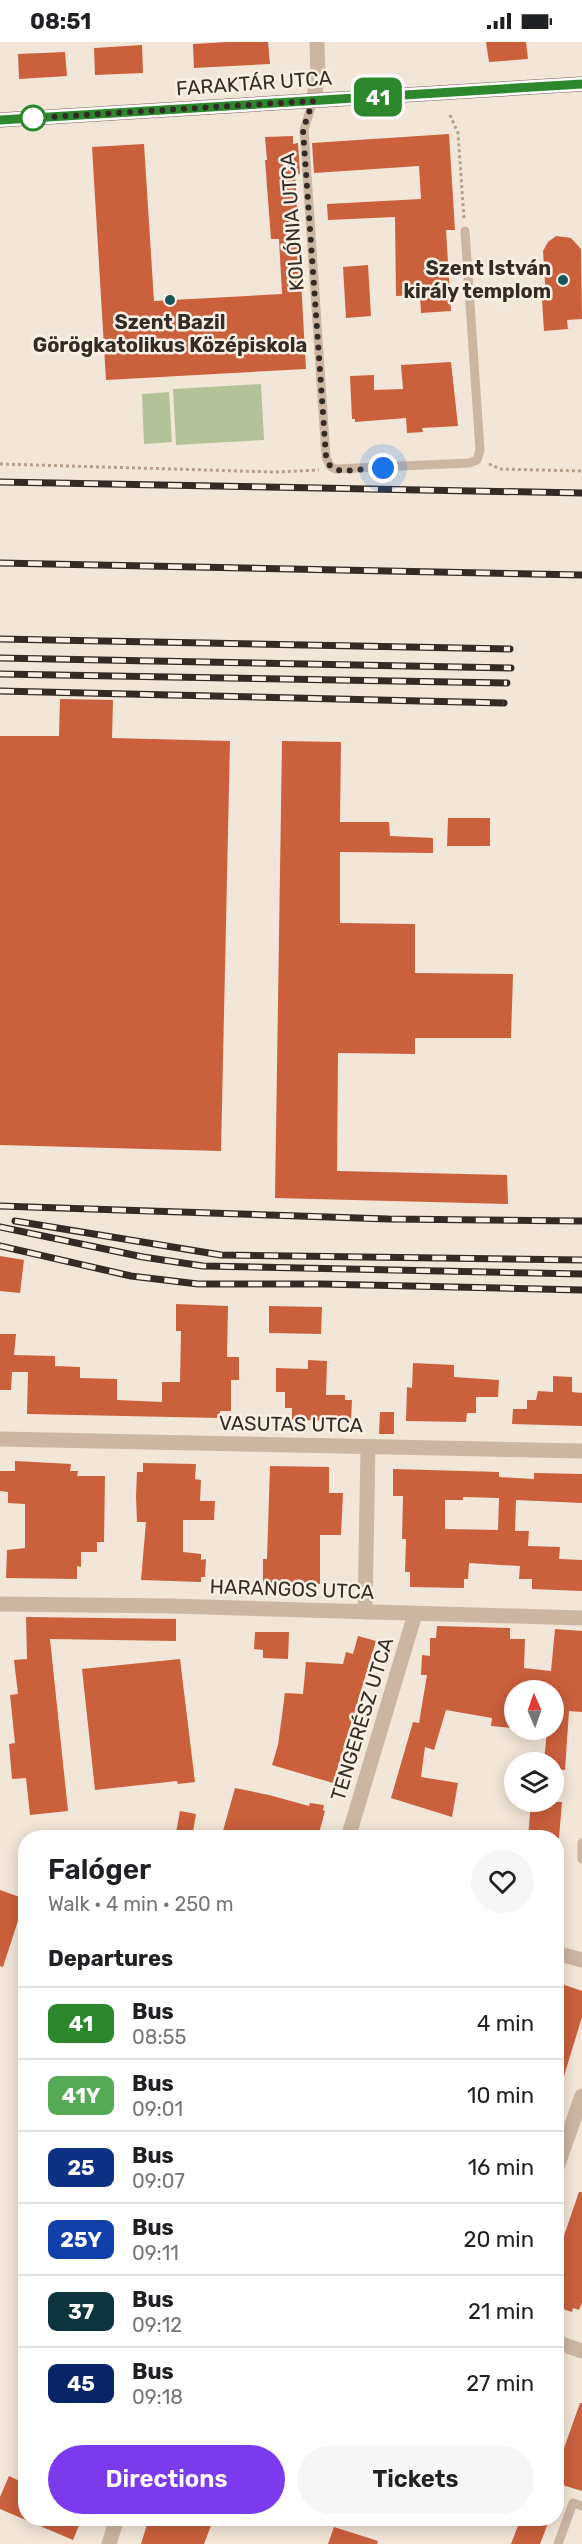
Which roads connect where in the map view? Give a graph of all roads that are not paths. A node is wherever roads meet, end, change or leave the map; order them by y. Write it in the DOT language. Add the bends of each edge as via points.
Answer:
graph roads {
  1 [pos="317,42"];
  2 [pos="582,84"];
  3 [pos="313,101"];
  4 [pos="0,120"];
  5 [pos="465,231"];
  6 [pos="0,1439"];
  7 [pos="368,1447"];
  8 [pos="582,1451"];
  9 [pos="0,1604"];
  10 [pos="365,1612"];
  11 [pos="416,1614"];
  12 [pos="582,1618"];
  13 [pos="350,1830"];
  14 [pos="582,1843"];
  15 [pos="582,1859"];
  16 [pos="564,1955"];
  17 [pos="582,1960"];
  18 [pos="582,2096"];
  19 [pos="564,2147"];
  20 [pos="564,2345"];
  21 [pos="582,2351"];
  22 [pos="582,2506"];
  23 [pos="115,2526"];
  24 [pos="109,2544"];
  25 [pos="558,2544"];
  1 -- 3 [label="street" via="318,77"];
  2 -- 3 [label="main road, FARAKTÁR UTCA"];
  3 -- 4 [label="main road, FARAKTÁR UTCA"];
  3 -- 5 [label="lane, KOLÓNIA UTCA" via="303,130 326,456 330,466 341,471 477,460 480,450"];
  6 -- 7 [label="street, VASUTAS UTCA"];
  7 -- 8 [label="street, VASUTAS UTCA"];
  7 -- 10 [label="street"];
  9 -- 10 [label="street, HARANGOS UTCA"];
  10 -- 11 [label="street, HARANGOS UTCA"];
  11 -- 12 [label="street, HARANGOS UTCA"];
  11 -- 13 [label="street, TENGERÉSZ UTCA"];
  14 -- 15 [label="lane"];
  16 -- 17 [label="street"];
  18 -- 19 [label="street"];
  20 -- 21 [label="street"];
  22 -- 25 [label="lane" via="573,2503"];
  23 -- 24 [label="street"];
}
